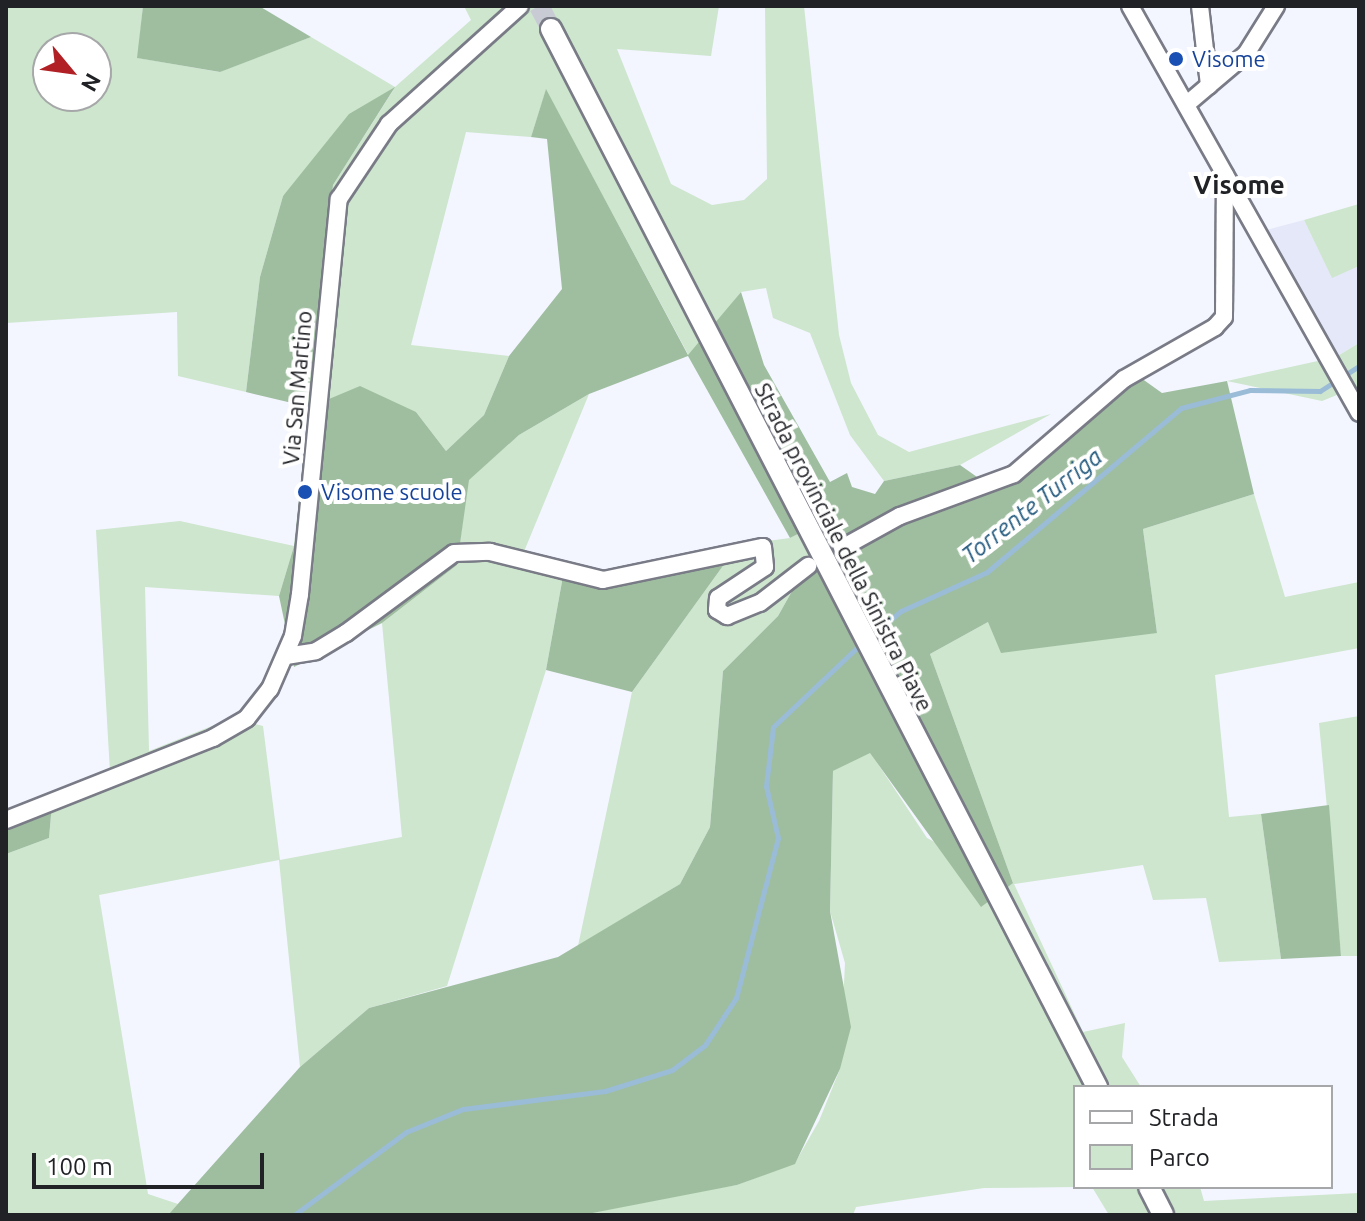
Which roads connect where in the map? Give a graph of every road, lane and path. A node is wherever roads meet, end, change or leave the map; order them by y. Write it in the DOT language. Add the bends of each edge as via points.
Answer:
graph roads {
  1 [pos="520,6"];
  2 [pos="1130,6"];
  3 [pos="1200,6"];
  4 [pos="1276,6"];
  5 [pos="551,29"];
  6 [pos="1209,85"];
  7 [pos="1187,104"];
  8 [pos="1225,175"];
  9 [pos="1355,406"];
  10 [pos="842,548"];
  11 [pos="808,566"];
  12 [pos="286,656"];
  13 [pos="6,820"];
  14 [pos="1096,1085"];
  15 [pos="1150,1189"];
  16 [pos="1163,1215"];
  1 -- 12 [label="street, Via San Martino" via="389,124 339,199 300,594"];
  2 -- 7 [label="street"];
  3 -- 6 [label="street"];
  4 -- 6 [label="street" via="1246,54"];
  5 -- 14 [label="main road, Strada provinciale della Sinistra Piave"];
  6 -- 7 [label="street"];
  7 -- 8 [label="street"];
  8 -- 9 [label="street"];
  8 -- 10 [label="street" via="1224,317 1215,327 1124,379 1014,474 900,516"];
  11 -- 12 [label="street" via="760,603 727,616 717,610 718,598 765,567 763,547 603,580 490,552 454,553 346,633 316,651"];
  12 -- 13 [label="street, Via San Martino" via="259,705 233,728"];
  15 -- 16 [label="main road"];
}
